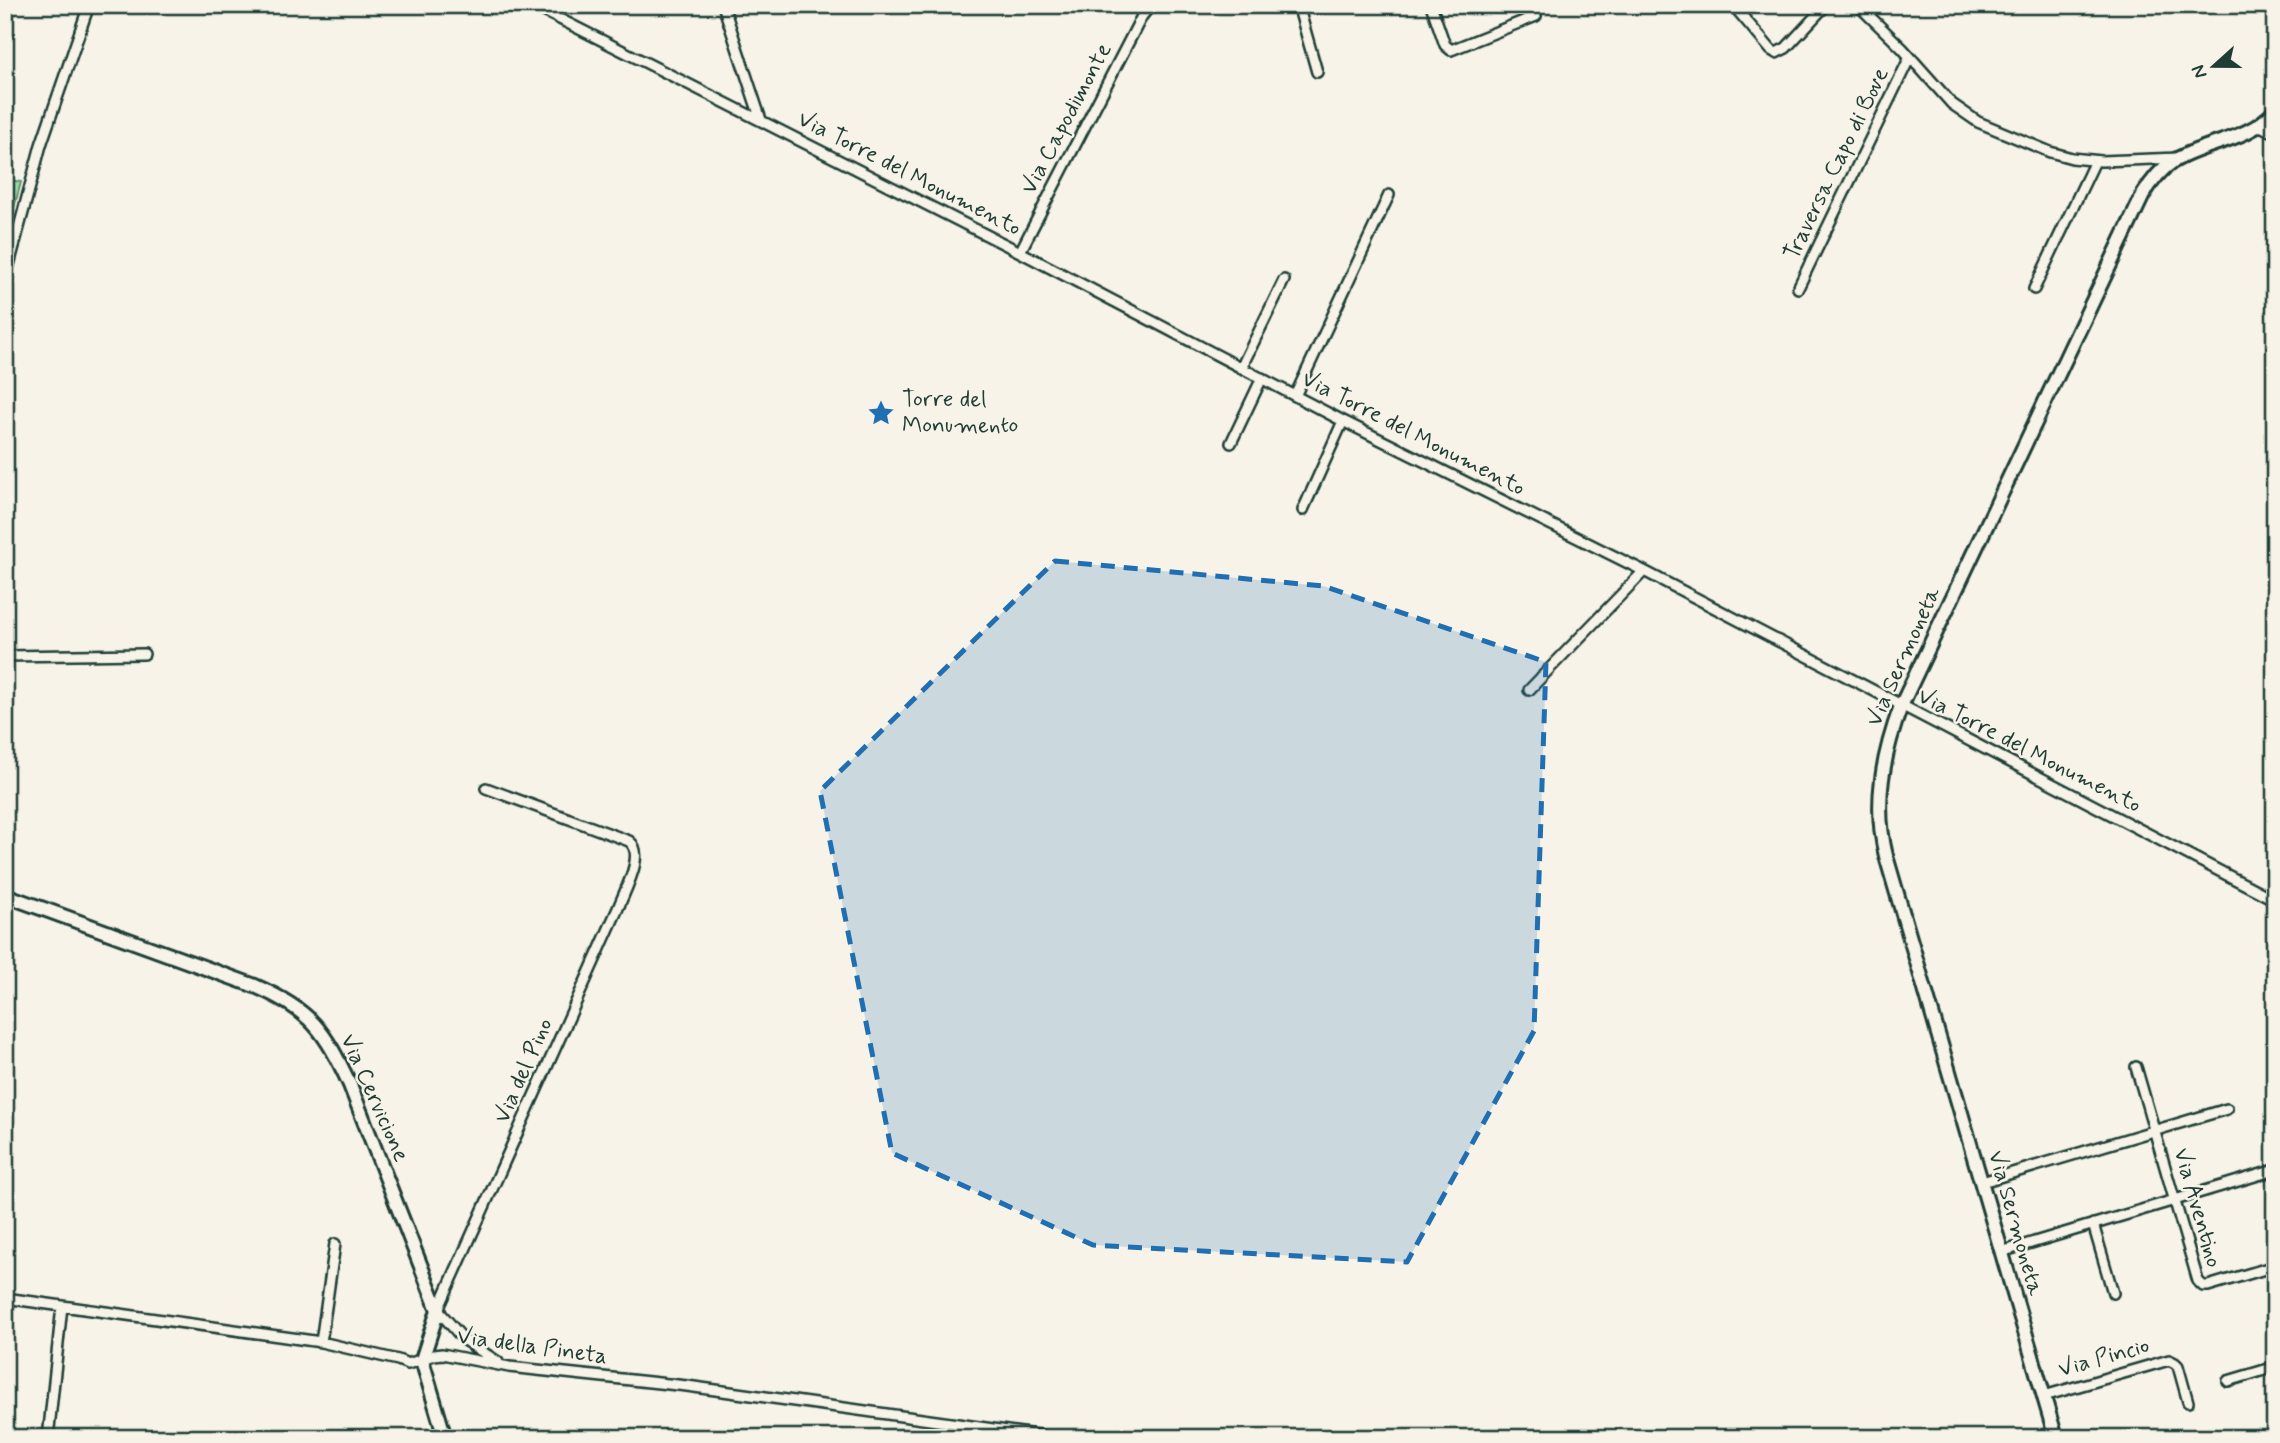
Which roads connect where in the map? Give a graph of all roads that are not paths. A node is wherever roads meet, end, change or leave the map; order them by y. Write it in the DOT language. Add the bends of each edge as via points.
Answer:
graph roads {
  1 [pos="89,5"];
  2 [pos="532,5"];
  3 [pos="723,5"];
  4 [pos="1151,5"];
  5 [pos="1298,5"];
  6 [pos="1431,5"];
  7 [pos="1733,5"];
  8 [pos="1826,5"];
  9 [pos="1857,5"];
  10 [pos="1536,16"];
  11 [pos="1910,57"];
  12 [pos="1317,72"];
  13 [pos="2275,111"];
  14 [pos="761,120"];
  15 [pos="2260,126"];
  16 [pos="2275,133"];
  17 [pos="2179,158"];
  18 [pos="2095,161"];
  19 [pos="1389,195"];
  20 [pos="1020,251"];
  21 [pos="5,280"];
  22 [pos="1284,280"];
  23 [pos="1798,288"];
  24 [pos="2034,289"];
  25 [pos="1241,368"];
  26 [pos="1262,378"];
  27 [pos="1295,396"];
  28 [pos="1343,421"];
  29 [pos="1231,443"];
  30 [pos="1303,510"];
  31 [pos="1644,571"];
  32 [pos="144,654"];
  33 [pos="5,656"];
  34 [pos="1530,690"];
  35 [pos="1901,706"];
  36 [pos="486,788"];
  37 [pos="5,895"];
  38 [pos="2275,900"];
  39 [pos="2136,1067"];
  40 [pos="2227,1109"];
  41 [pos="2154,1131"];
  42 [pos="2275,1170"];
  43 [pos="1982,1182"];
  44 [pos="2175,1200"];
  45 [pos="2093,1224"];
  46 [pos="335,1244"];
  47 [pos="2001,1252"];
  48 [pos="2275,1266"];
  49 [pos="2113,1293"];
  50 [pos="5,1298"];
  51 [pos="62,1306"];
  52 [pos="438,1310"];
  53 [pos="321,1342"];
  54 [pos="422,1360"];
  55 [pos="509,1367"];
  56 [pos="2275,1367"];
  57 [pos="2228,1381"];
  58 [pos="2045,1396"];
  59 [pos="2188,1402"];
  60 [pos="48,1438"];
  61 [pos="445,1438"];
  62 [pos="1058,1438"];
  63 [pos="2056,1438"];
  1 -- 21 [label="street" via="41,145"];
  2 -- 14 [label="street, Via Torre del Monumento"];
  3 -- 14 [label="street"];
  4 -- 20 [label="street, Via Capodimonte"];
  5 -- 12 [label="street"];
  6 -- 10 [label="street" via="1451,50"];
  7 -- 8 [label="street" via="1771,50 1778,52"];
  9 -- 11 [label="street"];
  11 -- 18 [label="street" via="1952,104 1978,122 2061,156"];
  11 -- 23 [label="street, Traversa Capo di Bove"];
  13 -- 15 [label="street, Via Sermoneta"];
  14 -- 20 [label="street, Via Torre del Monumento"];
  15 -- 16 [label="street"];
  15 -- 17 [label="street, Via Sermoneta"];
  17 -- 18 [label="street"];
  17 -- 35 [label="street, Via Sermoneta" via="2157,175 2137,207"];
  18 -- 24 [label="street"];
  19 -- 27 [label="street"];
  20 -- 25 [label="street, Via Torre del Monumento"];
  22 -- 25 [label="street"];
  25 -- 26 [label="street, Via Torre del Monumento"];
  26 -- 27 [label="street, Via Torre del Monumento"];
  26 -- 29 [label="street"];
  27 -- 28 [label="street, Via Torre del Monumento"];
  28 -- 30 [label="street"];
  28 -- 31 [label="street, Via Torre del Monumento"];
  31 -- 34 [label="street"];
  31 -- 35 [label="street, Via Torre del Monumento"];
  32 -- 33 [label="street"];
  35 -- 38 [label="street, Via Torre del Monumento"];
  35 -- 43 [label="street, Via Sermoneta" via="1882,772 1880,830"];
  36 -- 52 [label="street, Via del Pino" via="629,841 636,853 624,894"];
  37 -- 52 [label="street, Via Cervicione" via="253,985 314,1021 350,1085"];
  39 -- 41 [label="street, Via Aventino"];
  40 -- 41 [label="street"];
  41 -- 43 [label="street"];
  41 -- 44 [label="street, Via Aventino"];
  42 -- 44 [label="street"];
  43 -- 47 [label="street, Via Sermoneta"];
  44 -- 45 [label="street"];
  44 -- 48 [label="street, Via Aventino" via="2197,1279 2203,1286"];
  45 -- 47 [label="street"];
  45 -- 49 [label="street"];
  46 -- 53 [label="street"];
  47 -- 58 [label="street, Via Sermoneta"];
  50 -- 51 [label="street, Via della Pineta"];
  51 -- 53 [label="street, Via della Pineta"];
  51 -- 60 [label="street"];
  52 -- 54 [label="street"];
  52 -- 55 [label="street, Via Cervicione" via="469,1344"];
  53 -- 54 [label="street, Via della Pineta" via="408,1364"];
  54 -- 55 [label="street, Via della Pineta" via="442,1354"];
  54 -- 61 [label="street"];
  55 -- 62 [label="street, Via della Pineta" via="687,1386"];
  56 -- 57 [label="street"];
  58 -- 59 [label="street, Via Pincio" via="2169,1360 2178,1366"];
  58 -- 63 [label="street, Via Sermoneta"];
}
